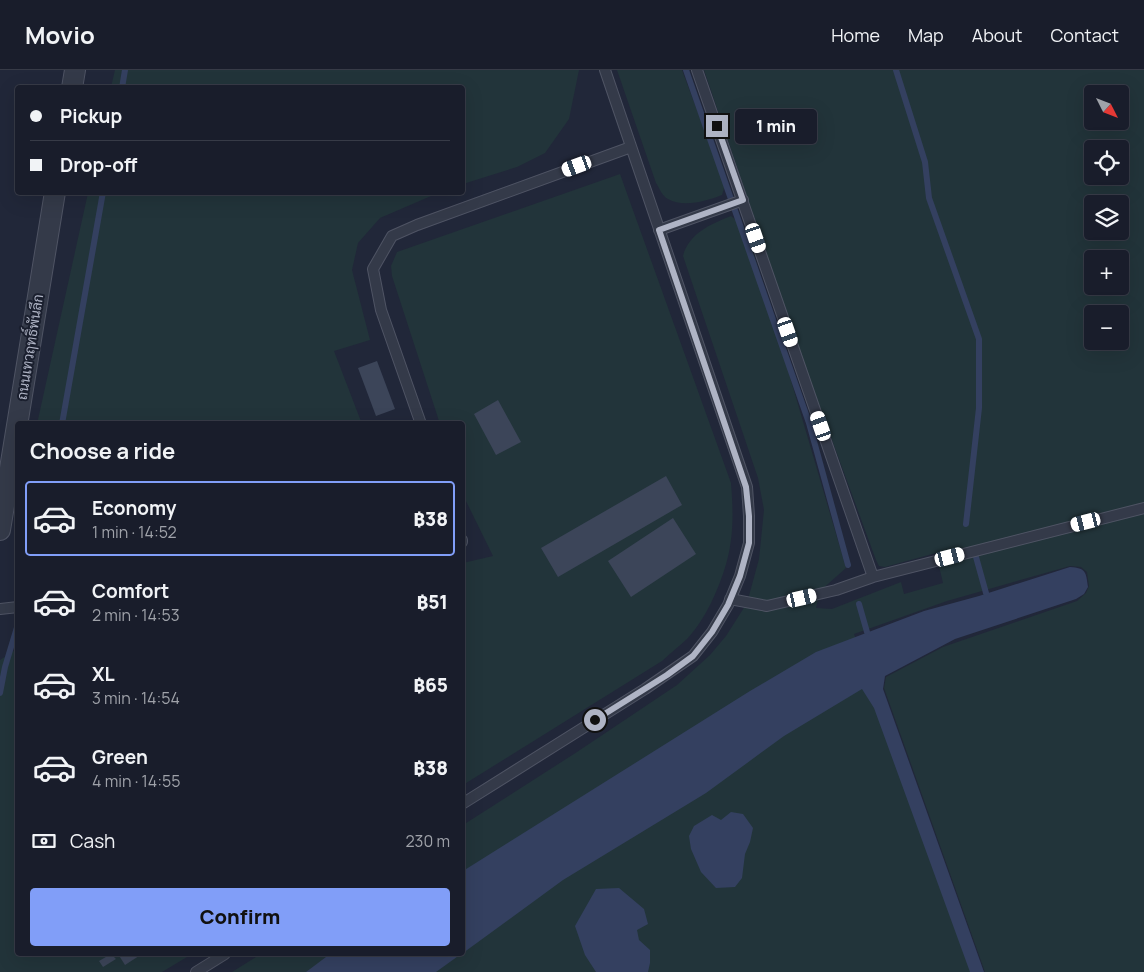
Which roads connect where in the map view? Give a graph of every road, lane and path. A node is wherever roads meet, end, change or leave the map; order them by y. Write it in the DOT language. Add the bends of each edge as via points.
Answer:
graph roads {
  1 [pos="75,70"];
  2 [pos="605,70"];
  3 [pos="697,70"];
  4 [pos="72,85"];
  5 [pos="631,147"];
  6 [pos="55,195"];
  7 [pos="739,202"];
  8 [pos="659,230"];
  9 [pos="18,421"];
  10 [pos="420,421"];
  11 [pos="15,438"];
  12 [pos="1144,508"];
  13 [pos="0,530"];
  14 [pos="873,577"];
  15 [pos="730,599"];
  16 [pos="15,607"];
  17 [pos="0,609"];
  18 [pos="465,802"];
  19 [pos="222,956"];
  20 [pos="196,972"];
  1 -- 4 [label="street"];
  2 -- 5 [label="lane"];
  3 -- 7 [label="lane"];
  5 -- 8 [label="lane"];
  5 -- 10 [label="lane" via="392,236 374,269 381,310"];
  6 -- 9 [label="street, ถนนเทวฤทธิ์พันลึก"];
  7 -- 8 [label="lane"];
  7 -- 14 [label="lane"];
  8 -- 15 [label="lane" via="746,487 749,543"];
  11 -- 13 [label="street, ถนนเทวฤทธิ์พันลึก"];
  12 -- 14 [label="lane"];
  14 -- 15 [label="lane" via="836,590 767,606"];
  15 -- 18 [label="lane" via="712,632 693,656"];
  16 -- 17 [label="lane"];
  19 -- 20 [label="lane"];
}
